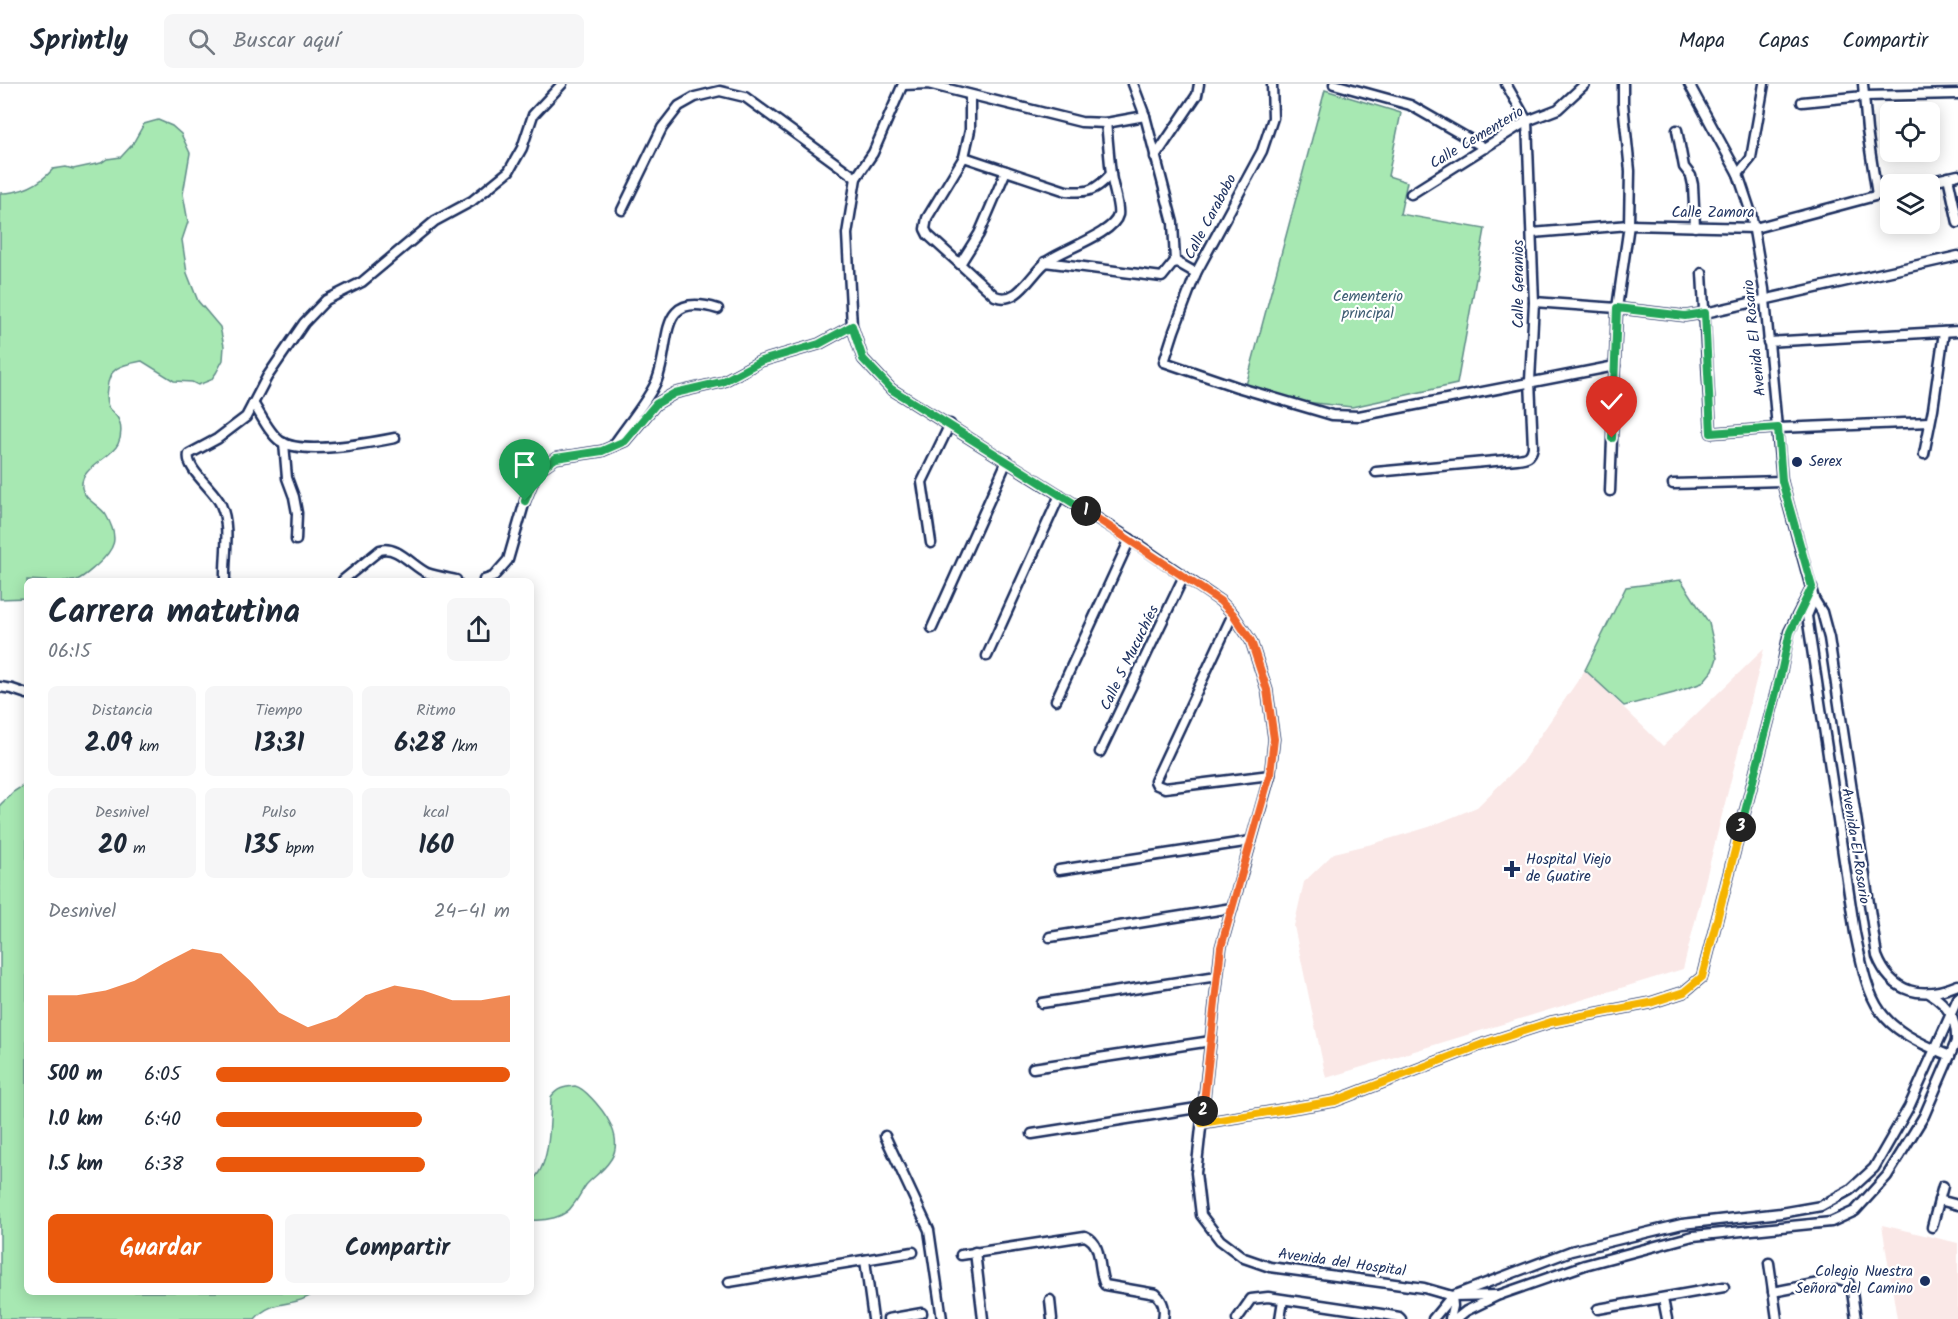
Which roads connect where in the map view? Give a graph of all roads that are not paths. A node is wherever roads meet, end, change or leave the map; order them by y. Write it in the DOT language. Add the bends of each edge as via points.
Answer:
graph roads {
  1 [pos="562,84"];
  2 [pos="903,84"];
  3 [pos="1133,84"];
  4 [pos="1199,84"];
  5 [pos="1272,84"];
  6 [pos="1278,84"];
  7 [pos="1334,84"];
  8 [pos="1506,84"];
  9 [pos="1585,84"];
  10 [pos="1623,84"];
  11 [pos="1689,84"];
  12 [pos="1764,84"];
  13 [pos="1863,84"];
  14 [pos="1958,94"];
  15 [pos="969,95"];
  16 [pos="1864,96"];
  17 [pos="1802,102"];
  18 [pos="1144,116"];
  19 [pos="1527,121"];
  20 [pos="1106,123"];
  21 [pos="1677,130"];
  22 [pos="1485,148"];
  23 [pos="964,157"];
  24 [pos="1155,157"];
  25 [pos="1006,171"];
  26 [pos="1111,174"];
  27 [pos="1738,174"];
  28 [pos="1958,175"];
  29 [pos="1948,177"];
  30 [pos="856,178"];
  31 [pos="1940,179"];
  32 [pos="1411,194"];
  33 [pos="1880,194"];
  34 [pos="1877,195"];
  35 [pos="622,210"];
  36 [pos="1958,223"];
  37 [pos="1629,225"];
  38 [pos="1695,227"];
  39 [pos="1755,228"];
  40 [pos="1532,233"];
  41 [pos="1958,256"];
  42 [pos="1175,261"];
  43 [pos="1045,262"];
  44 [pos="960,264"];
  45 [pos="1196,273"];
  46 [pos="1702,273"];
  47 [pos="1765,299"];
  48 [pos="1534,302"];
  49 [pos="1617,308"];
  50 [pos="718,309"];
  51 [pos="1705,313"];
  52 [pos="852,326"];
  53 [pos="1958,331"];
  54 [pos="1944,332"];
  55 [pos="1768,342"];
  56 [pos="1615,366"];
  57 [pos="1530,381"];
  58 [pos="253,403"];
  59 [pos="1930,422"];
  60 [pos="950,424"];
  61 [pos="1778,428"];
  62 [pos="395,438"];
  63 [pos="284,443"];
  64 [pos="613,446"];
  65 [pos="1924,454"];
  66 [pos="1007,461"];
  67 [pos="1376,472"];
  68 [pos="1782,481"];
  69 [pos="1673,484"];
  70 [pos="1610,491"];
  71 [pos="1060,495"];
  72 [pos="1130,539"];
  73 [pos="296,540"];
  74 [pos="931,543"];
  75 [pos="1184,576"];
  76 [pos="225,578"];
  77 [pos="345,578"];
  78 [pos="448,578"];
  79 [pos="490,578"];
  80 [pos="1812,587"];
  81 [pos="1814,599"];
  82 [pos="1233,614"];
  83 [pos="932,628"];
  84 [pos="987,656"];
  85 [pos="0,687"];
  86 [pos="24,693"];
  87 [pos="1056,700"];
  88 [pos="1100,752"];
  89 [pos="1270,774"];
  90 [pos="1251,840"];
  91 [pos="1059,870"];
  92 [pos="1232,908"];
  93 [pos="1050,937"];
  94 [pos="1218,976"];
  95 [pos="1958,985"];
  96 [pos="1929,993"];
  97 [pos="1958,998"];
  98 [pos="1041,1003"];
  99 [pos="1950,1013"];
  100 [pos="1957,1039"];
  101 [pos="1210,1041"];
  102 [pos="1933,1050"];
  103 [pos="1950,1056"];
  104 [pos="1033,1068"];
  105 [pos="1203,1107"];
  106 [pos="1202,1123"];
  107 [pos="1032,1134"];
  108 [pos="885,1136"];
  109 [pos="1943,1186"];
  110 [pos="1939,1200"];
  111 [pos="1958,1205"];
  112 [pos="1932,1227"];
  113 [pos="913,1252"];
  114 [pos="975,1252"];
  115 [pos="961,1255"];
  116 [pos="865,1260"];
  117 [pos="1769,1263"];
  118 [pos="729,1282"];
  119 [pos="1724,1287"];
  120 [pos="1773,1292"];
  121 [pos="1499,1295"];
  122 [pos="1452,1296"];
  123 [pos="1663,1299"];
  124 [pos="1050,1300"];
  125 [pos="1283,1300"];
  126 [pos="1598,1309"];
  127 [pos="922,1313"];
  128 [pos="873,1319"];
  129 [pos="888,1319"];
  130 [pos="942,1319"];
  131 [pos="983,1319"];
  132 [pos="1052,1319"];
  133 [pos="1163,1319"];
  134 [pos="1237,1319"];
  135 [pos="1281,1319"];
  136 [pos="1401,1319"];
  137 [pos="1433,1319"];
  138 [pos="1450,1319"];
  139 [pos="1456,1319"];
  140 [pos="1667,1319"];
  141 [pos="1777,1319"];
  142 [pos="1856,1319"];
  1 -- 58 [label="street" via="533,115 509,171 472,201 435,221 362,282 326,300 304,323"];
  2 -- 15 [label="street" via="928,84"];
  2 -- 30 [label="street, Avenida del Hospital" via="873,153"];
  3 -- 18 [label="street"];
  4 -- 24 [label="street" via="1197,95"];
  5 -- 6 [label="street"];
  5 -- 45 [label="street, Calle Carabobo" via="1273,118 1262,151"];
  7 -- 22 [label="street" via="1410,105"];
  8 -- 19 [label="street"];
  9 -- 19 [label="street, Calle Cementerio" via="1558,110"];
  10 -- 37 [label="street" via="1630,171"];
  11 -- 27 [label="street, Avenida El Rosario"];
  12 -- 27 [label="street" via="1750,158"];
  13 -- 16 [label="street"];
  14 -- 16 [label="street"];
  15 -- 20 [label="street" via="1081,122"];
  15 -- 23 [label="street" via="970,130"];
  16 -- 17 [label="street"];
  16 -- 34 [label="street"];
  18 -- 20 [label="street"];
  18 -- 24 [label="street"];
  19 -- 22 [label="street, Calle Cementerio"];
  19 -- 40 [label="street, Calle Geranios"];
  20 -- 26 [label="street"];
  21 -- 38 [label="street" via="1684,167 1693,185"];
  22 -- 32 [label="street, Calle Cementerio"];
  23 -- 25 [label="street"];
  23 -- 44 [label="street" via="925,224 928,235"];
  24 -- 42 [label="street" via="1173,223"];
  25 -- 26 [label="street" via="1066,191 1082,192 1097,188"];
  25 -- 44 [label="street" via="979,234"];
  26 -- 43 [label="street" via="1118,215 1113,225"];
  27 -- 39 [label="street, Avenida El Rosario"];
  28 -- 29 [label="street"];
  29 -- 31 [label="street"];
  29 -- 36 [label="street"];
  30 -- 35 [label="street" via="745,97 720,91 679,106 662,128"];
  30 -- 52 [label="street, Avenida del Hospital" via="847,234"];
  33 -- 34 [label="street, Calle Zamora"];
  34 -- 39 [label="street, Calle Zamora"];
  37 -- 38 [label="street, Calle Zamora"];
  37 -- 40 [label="street, Calle Zamora"];
  37 -- 49 [label="street"];
  38 -- 39 [label="street, Calle Zamora"];
  39 -- 47 [label="street, Avenida El Rosario"];
  40 -- 48 [label="street, Calle Geranios"];
  41 -- 47 [label="street"];
  42 -- 43 [label="street" via="1162,277"];
  42 -- 45 [label="street"];
  43 -- 44 [label="street" via="1023,287 1001,299"];
  45 -- 57 [label="street, Calle Carabobo" via="1164,362 1237,387 1332,415 1359,416"];
  46 -- 51 [label="street"];
  47 -- 51 [label="street"];
  47 -- 55 [label="street, Avenida El Rosario"];
  48 -- 49 [label="street"];
  48 -- 57 [label="street, Calle Geranios"];
  49 -- 51 [label="street" via="1685,316"];
  49 -- 56 [label="street"];
  50 -- 64 [label="street" via="703,304 687,305 672,314 656,382"];
  51 -- 61 [label="street" via="1711,433"];
  52 -- 60 [label="street, Avenida del Hospital" via="863,359 891,389"];
  52 -- 64 [label="street" via="819,344 761,361 722,382 675,393 656,404 625,441"];
  53 -- 54 [label="street"];
  54 -- 55 [label="street"];
  54 -- 59 [label="street"];
  55 -- 61 [label="street, Avenida El Rosario"];
  56 -- 57 [label="street"];
  56 -- 70 [label="street"];
  57 -- 67 [label="street, Calle Geranios" via="1533,447 1527,458"];
  58 -- 63 [label="street"];
  58 -- 76 [label="street" via="246,417 189,454 188,459 222,506"];
  59 -- 61 [label="street"];
  59 -- 65 [label="street"];
  60 -- 66 [label="street, Avenida del Hospital"];
  60 -- 74 [label="street" via="922,482"];
  61 -- 68 [label="street, Avenida El Rosario"];
  62 -- 63 [label="street" via="335,448"];
  63 -- 73 [label="street" via="286,478 297,513"];
  64 -- 79 [label="street" via="556,458 537,471 508,560"];
  66 -- 71 [label="street, Avenida del Hospital"];
  66 -- 83 [label="street"];
  68 -- 69 [label="street"];
  68 -- 80 [label="street, Avenida El Rosario"];
  71 -- 72 [label="street, Avenida del Hospital"];
  71 -- 84 [label="street"];
  72 -- 75 [label="street, Avenida del Hospital"];
  72 -- 87 [label="street"];
  75 -- 82 [label="street, Avenida del Hospital"];
  75 -- 88 [label="street, Calle 5 Mucuchíes"];
  77 -- 78 [label="street" via="380,550 387,549 426,572"];
  80 -- 81 [label="street, Avenida El Rosario"];
  80 -- 106 [label="street" via="1790,632 1702,977 1684,992 1650,1003 1551,1022 1335,1101"];
  81 -- 96 [label="street, Avenida El Rosario" via="1829,638 1877,956 1890,978 1908,990"];
  81 -- 102 [label="street, Avenida El Rosario" via="1807,616 1854,933 1865,981 1875,1005 1891,1025"];
  82 -- 89 [label="street, Avenida del Hospital" via="1251,641 1267,690 1274,739"];
  82 -- 89 [label="street" via="1155,781 1164,788"];
  85 -- 86 [label="street"];
  89 -- 90 [label="street, Avenida del Hospital"];
  90 -- 91 [label="street"];
  90 -- 92 [label="street, Avenida del Hospital"];
  92 -- 93 [label="street"];
  92 -- 94 [label="street, Avenida del Hospital"];
  94 -- 98 [label="street"];
  94 -- 101 [label="street, Avenida del Hospital"];
  95 -- 96 [label="street"];
  96 -- 99 [label="street, Avenida El Rosario"];
  97 -- 99 [label="street"];
  99 -- 100 [label="street"];
  99 -- 102 [label="street"];
  100 -- 103 [label="street"];
  101 -- 104 [label="street"];
  101 -- 105 [label="street, Avenida del Hospital"];
  102 -- 103 [label="street, Avenida El Rosario"];
  102 -- 122 [label="street" via="1909,1107 1874,1168 1850,1190 1821,1206 1682,1224 1571,1251"];
  103 -- 121 [label="street" via="1924,1116 1887,1176 1855,1211 1831,1222 1693,1236 1585,1265"];
  105 -- 106 [label="street, Avenida del Hospital"];
  105 -- 107 [label="street"];
  106 -- 122 [label="street, Avenida del Hospital" via="1196,1173 1201,1215 1220,1240 1244,1257 1270,1267 1424,1288"];
  108 -- 130 [label="street" via="930,1230"];
  109 -- 110 [label="street"];
  110 -- 111 [label="street"];
  110 -- 112 [label="street"];
  113 -- 116 [label="street"];
  114 -- 115 [label="street"];
  114 -- 131 [label="street"];
  114 -- 133 [label="street" via="1085,1236 1097,1248 1105,1285 1156,1294 1162,1300"];
  116 -- 118 [label="street"];
  116 -- 128 [label="street"];
  117 -- 120 [label="street"];
  119 -- 123 [label="street"];
  120 -- 141 [label="street"];
  120 -- 142 [label="street" via="1839,1279 1848,1282"];
  121 -- 122 [label="street, Avenida del Hospital"];
  121 -- 139 [label="street"];
  122 -- 137 [label="street"];
  122 -- 138 [label="street"];
  123 -- 126 [label="street"];
  123 -- 140 [label="street"];
  124 -- 132 [label="street"];
  125 -- 134 [label="street" via="1251,1299"];
  125 -- 135 [label="street"];
  125 -- 136 [label="street"];
  127 -- 129 [label="street"];
}
